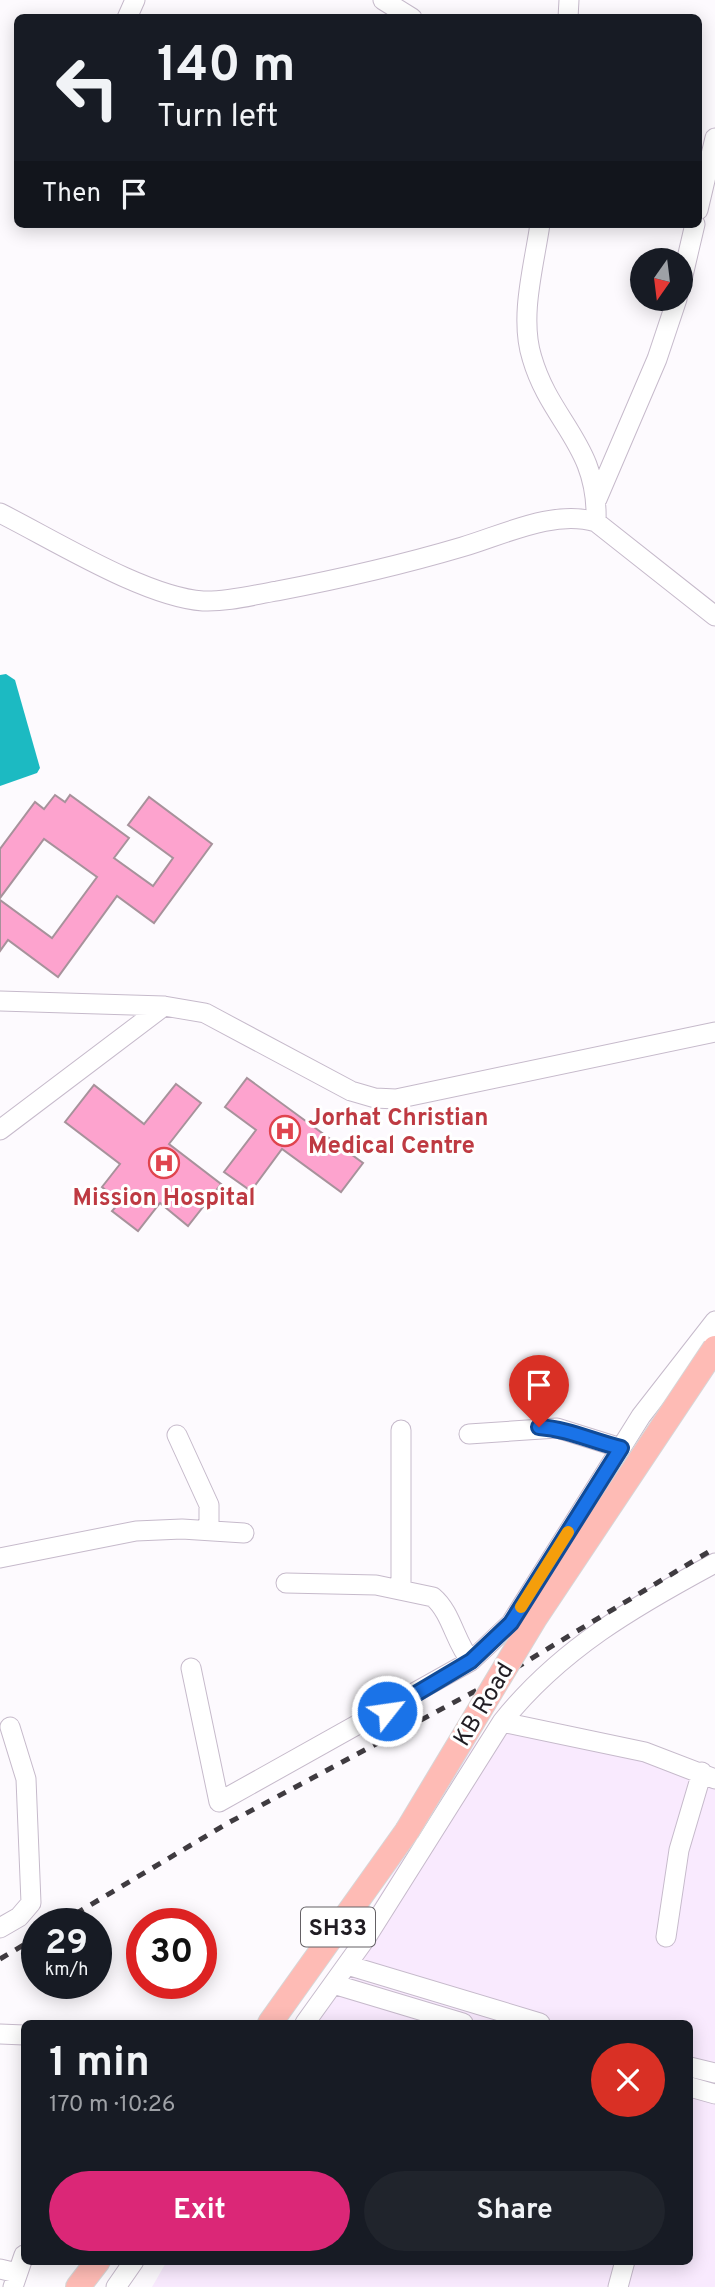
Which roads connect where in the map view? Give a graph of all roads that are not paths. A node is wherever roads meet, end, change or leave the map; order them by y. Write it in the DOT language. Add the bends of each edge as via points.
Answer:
graph roads {
  1 [pos="383,0"];
  2 [pos="406,14"];
  3 [pos="715,138"];
  4 [pos="702,193"];
  5 [pos="540,228"];
  6 [pos="694,228"];
  7 [pos="689,248"];
  8 [pos="673,312"];
  9 [pos="597,499"];
  10 [pos="0,513"];
  11 [pos="596,522"];
  12 [pos="715,616"];
  13 [pos="0,1001"];
  14 [pos="164,1006"];
  15 [pos="715,1032"];
  16 [pos="0,1130"];
  17 [pos="715,1321"];
  18 [pos="715,1348"];
  19 [pos="401,1430"];
  20 [pos="469,1434"];
  21 [pos="177,1435"];
  22 [pos="621,1448"];
  23 [pos="209,1530"];
  24 [pos="244,1533"];
  25 [pos="0,1558"];
  26 [pos="715,1563"];
  27 [pos="286,1583"];
  28 [pos="401,1589"];
  29 [pos="471,1661"];
  30 [pos="191,1668"];
  31 [pos="502,1722"];
  32 [pos="10,1727"];
  33 [pos="708,1775"];
  34 [pos="0,1928"];
  35 [pos="666,1937"];
  36 [pos="347,1965"];
  37 [pos="408,1983"];
  38 [pos="333,1984"];
  39 [pos="403,2005"];
  40 [pos="272,2020"];
  41 [pos="307,2020"];
  42 [pos="453,2020"];
  43 [pos="530,2020"];
  44 [pos="0,2034"];
  45 [pos="21,2035"];
  46 [pos="693,2068"];
  47 [pos="715,2073"];
  48 [pos="693,2088"];
  49 [pos="715,2094"];
  50 [pos="95,2265"];
  51 [pos="131,2265"];
  52 [pos="624,2265"];
  53 [pos="78,2286"];
  54 [pos="116,2287"];
  55 [pos="618,2287"];
  1 -- 2 [label="street"];
  3 -- 4 [label="street"];
  5 -- 9 [label="street" via="528,320 531,357 590,465"];
  6 -- 7 [label="street"];
  8 -- 9 [label="street"];
  9 -- 11 [label="street"];
  10 -- 11 [label="street" via="147,586 175,597 205,601 345,578 556,519"];
  11 -- 12 [label="street"];
  13 -- 14 [label="street"];
  14 -- 15 [label="street" via="205,1013 351,1091 396,1099"];
  14 -- 16 [label="street"];
  17 -- 22 [label="street"];
  18 -- 40 [label="main road, KB Road / SH33, bridge" via="536,1618 407,1831"];
  19 -- 28 [label="street"];
  20 -- 22 [label="street" via="557,1428"];
  21 -- 23 [label="street" via="209,1505"];
  22 -- 29 [label="street" via="511,1623"];
  23 -- 24 [label="street"];
  23 -- 25 [label="street" via="136,1531"];
  26 -- 31 [label="street" via="567,1654"];
  27 -- 28 [label="street" via="336,1582"];
  28 -- 29 [label="street" via="439,1602 456,1641"];
  29 -- 30 [label="street" via="219,1802"];
  31 -- 33 [label="street" via="645,1752"];
  31 -- 36 [label="street"];
  32 -- 34 [label="street" via="26,1779 31,1903"];
  33 -- 35 [label="street" via="679,1850"];
  36 -- 37 [label="street"];
  36 -- 38 [label="street"];
  37 -- 39 [label="street"];
  37 -- 43 [label="street"];
  38 -- 39 [label="street"];
  38 -- 41 [label="street"];
  39 -- 42 [label="street"];
  44 -- 45 [label="street"];
  46 -- 47 [label="street"];
  48 -- 49 [label="street"];
  50 -- 53 [label="main road"];
  51 -- 54 [label="street"];
  52 -- 55 [label="street"];
}
